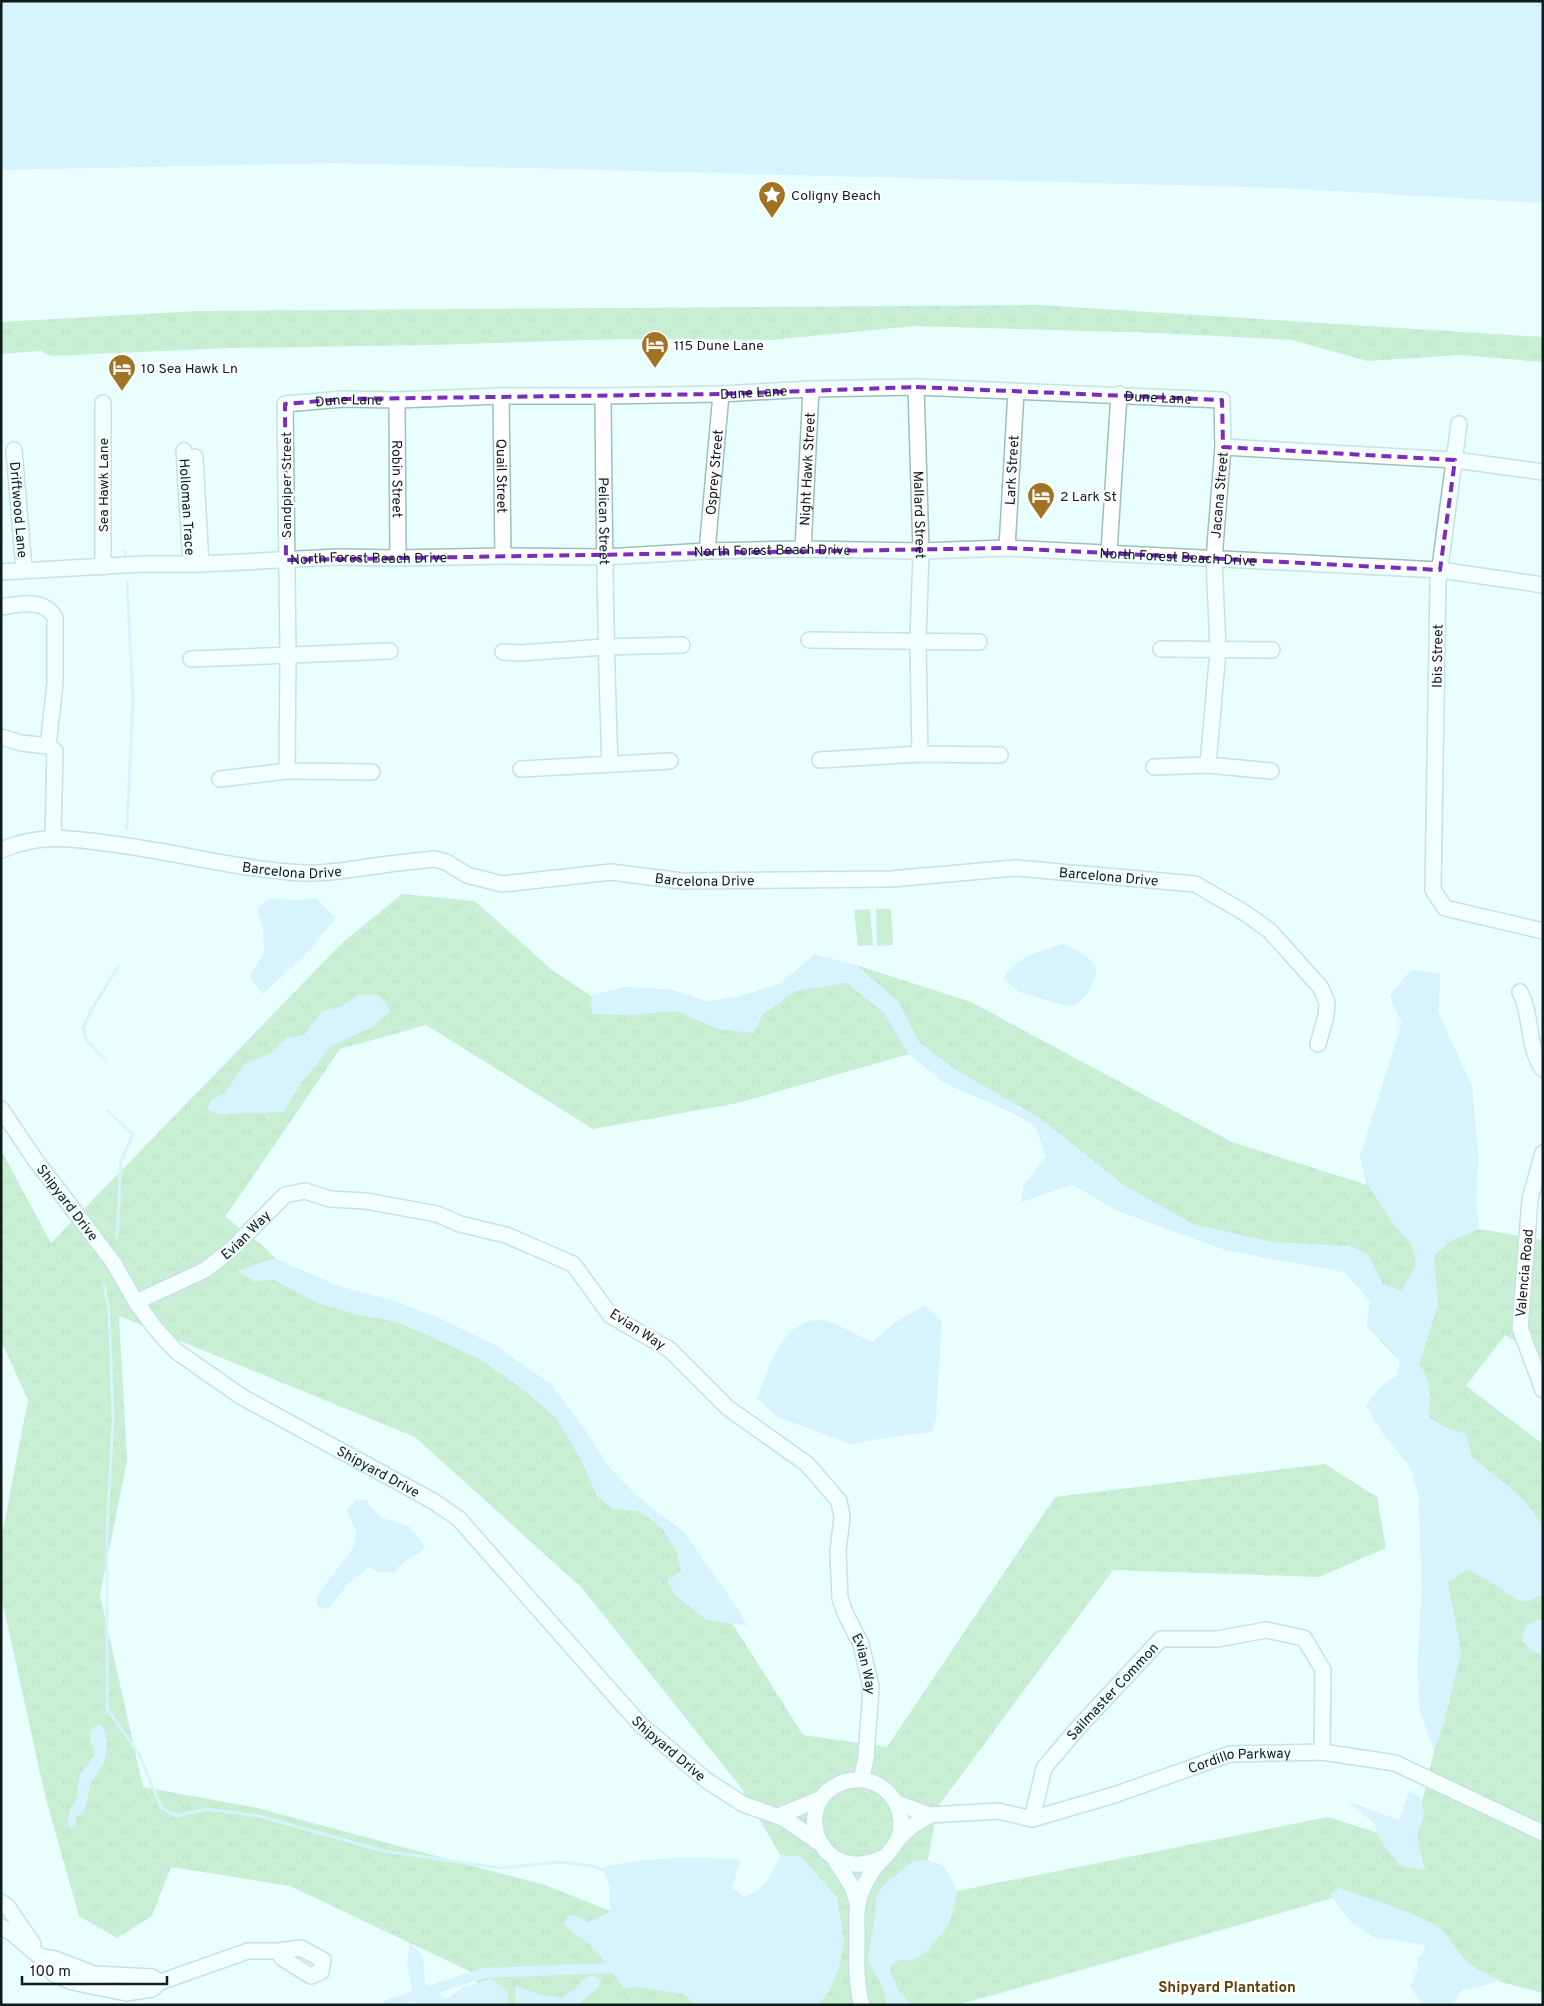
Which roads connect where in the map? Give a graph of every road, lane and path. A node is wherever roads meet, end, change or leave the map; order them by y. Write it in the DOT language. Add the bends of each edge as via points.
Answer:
graph roads {
  1 [pos="916,386"];
  2 [pos="811,389"];
  3 [pos="1016,392"];
  4 [pos="721,394"];
  5 [pos="1120,394"];
  6 [pos="501,396"];
  7 [pos="603,396"];
  8 [pos="397,400"];
  9 [pos="1222,400"];
  10 [pos="103,403"];
  11 [pos="285,404"];
  12 [pos="1459,424"];
  13 [pos="1223,447"];
  14 [pos="14,450"];
  15 [pos="190,454"];
  16 [pos="1454,460"];
  17 [pos="1543,472"];
  18 [pos="1007,548"];
  19 [pos="803,549"];
  20 [pos="707,551"];
  21 [pos="922,551"];
  22 [pos="1110,552"];
  23 [pos="503,556"];
  24 [pos="605,557"];
  25 [pos="398,558"];
  26 [pos="1214,559"];
  27 [pos="286,560"];
  28 [pos="196,564"];
  29 [pos="104,567"];
  30 [pos="24,570"];
  31 [pos="1440,570"];
  32 [pos="1,572"];
  33 [pos="1543,585"];
  34 [pos="1,607"];
  35 [pos="809,640"];
  36 [pos="918,642"];
  37 [pos="979,642"];
  38 [pos="682,645"];
  39 [pos="605,647"];
  40 [pos="1161,649"];
  41 [pos="1218,650"];
  42 [pos="1272,650"];
  43 [pos="390,651"];
  44 [pos="503,652"];
  45 [pos="288,655"];
  46 [pos="191,659"];
  47 [pos="1,737"];
  48 [pos="48,746"];
  49 [pos="920,754"];
  50 [pos="1000,755"];
  51 [pos="820,760"];
  52 [pos="670,761"];
  53 [pos="610,764"];
  54 [pos="1208,765"];
  55 [pos="1154,767"];
  56 [pos="521,769"];
  57 [pos="1271,771"];
  58 [pos="287,772"];
  59 [pos="372,772"];
  60 [pos="220,779"];
  61 [pos="53,838"];
  62 [pos="1,850"];
  63 [pos="1543,931"];
  64 [pos="1520,992"];
  65 [pos="1318,1044"];
  66 [pos="1543,1069"];
  67 [pos="1,1109"];
  68 [pos="1543,1153"];
  69 [pos="136,1302"];
  70 [pos="1543,1390"];
  71 [pos="1322,1752"];
  72 [pos="861,1779"];
  73 [pos="822,1798"];
  74 [pos="897,1803"];
  75 [pos="930,1815"];
  76 [pos="778,1816"];
  77 [pos="1032,1819"];
  78 [pos="1543,1833"];
  79 [pos="898,1838"];
  80 [pos="821,1844"];
  81 [pos="834,1858"];
  82 [pos="882,1858"];
  83 [pos="1,1902"];
  84 [pos="858,1906"];
  85 [pos="1,1926"];
  86 [pos="278,1951"];
  87 [pos="39,1956"];
  88 [pos="862,2005"];
  1 -- 2 [label="street, Dune Lane"];
  1 -- 3 [label="street, Dune Lane"];
  1 -- 21 [label="street, Mallard Street"];
  2 -- 4 [label="street, Dune Lane"];
  2 -- 19 [label="street, Night Hawk Street"];
  3 -- 5 [label="street, Dune Lane"];
  3 -- 18 [label="street, Lark Street"];
  4 -- 7 [label="street, Dune Lane"];
  4 -- 20 [label="street, Osprey Street"];
  5 -- 9 [label="street, Dune Lane"];
  5 -- 22 [label="street"];
  6 -- 7 [label="street, Dune Lane"];
  6 -- 8 [label="street, Dune Lane"];
  6 -- 23 [label="street, Quail Street"];
  7 -- 24 [label="street, Pelican Street"];
  8 -- 11 [label="street, Dune Lane" via="343,398"];
  8 -- 25 [label="street, Robin Street"];
  9 -- 13 [label="street, Jacana Street"];
  10 -- 29 [label="street, Sea Hawk Lane"];
  11 -- 27 [label="street, Sandpiper Street"];
  12 -- 16 [label="street, Ibis Street"];
  13 -- 16 [label="street"];
  13 -- 26 [label="street, Jacana Street"];
  14 -- 30 [label="street, Driftwood Lane"];
  15 -- 28 [label="street"];
  16 -- 17 [label="street"];
  16 -- 31 [label="street, Ibis Street"];
  18 -- 21 [label="street, North Forest Beach Drive"];
  18 -- 22 [label="street, North Forest Beach Drive"];
  19 -- 20 [label="street, North Forest Beach Drive"];
  19 -- 21 [label="street, North Forest Beach Drive"];
  20 -- 24 [label="street, North Forest Beach Drive"];
  21 -- 36 [label="street, Mallard Street"];
  22 -- 26 [label="street, North Forest Beach Drive"];
  23 -- 24 [label="street, North Forest Beach Drive"];
  23 -- 25 [label="street, North Forest Beach Drive"];
  24 -- 39 [label="street, Pelican Street"];
  25 -- 27 [label="street, North Forest Beach Drive"];
  26 -- 31 [label="street, North Forest Beach Drive"];
  26 -- 41 [label="street, Jacana Street"];
  27 -- 28 [label="street, North Forest Beach Drive"];
  27 -- 45 [label="street, Sandpiper Street"];
  28 -- 29 [label="street, North Forest Beach Drive"];
  29 -- 30 [label="street, North Forest Beach Drive"];
  30 -- 32 [label="street, North Forest Beach Drive"];
  31 -- 33 [label="street, North Forest Beach Drive"];
  31 -- 63 [label="street, Ibis Street" via="1433,890 1445,908"];
  34 -- 48 [label="street" via="24,603 42,606 55,618 55,683"];
  35 -- 36 [label="street"];
  36 -- 37 [label="street"];
  36 -- 49 [label="street, Mallard Street"];
  38 -- 39 [label="street"];
  39 -- 44 [label="street"];
  39 -- 53 [label="street, Pelican Street"];
  40 -- 41 [label="street"];
  41 -- 42 [label="street"];
  41 -- 54 [label="street, Jacana Street"];
  43 -- 45 [label="street"];
  45 -- 46 [label="street"];
  45 -- 58 [label="street, Sandpiper Street"];
  47 -- 48 [label="street"];
  48 -- 61 [label="street" via="55,751"];
  49 -- 50 [label="street"];
  49 -- 51 [label="street"];
  52 -- 53 [label="street"];
  53 -- 56 [label="street"];
  54 -- 55 [label="street"];
  54 -- 57 [label="street"];
  58 -- 59 [label="street"];
  58 -- 60 [label="street"];
  61 -- 62 [label="street, Barcelona Drive"];
  61 -- 65 [label="street, Barcelona Drive" via="88,840 303,873 435,859 467,875 502,884 612,872 682,881 881,879 1015,868 1195,884 1245,913 1270,932 1321,988 1327,1003"];
  64 -- 66 [label="street" via="1527,1005 1529,1033"];
  67 -- 69 [label="street, Shipyard Drive" via="34,1158 114,1262"];
  68 -- 70 [label="street, Valencia Road" via="1530,1198 1520,1328"];
  69 -- 72 [label="street, Evian Way" via="205,1270 232,1249 285,1195 305,1191 330,1199 366,1201 437,1214 460,1224 506,1235 573,1264 611,1316 669,1348 728,1408 807,1464 839,1501 842,1516 838,1552 840,1598 861,1644 870,1687 867,1746"];
  69 -- 76 [label="street, Shipyard Drive" via="176,1351 205,1373 460,1519 640,1724 706,1780 743,1804"];
  71 -- 77 [label="street, Cordillo Parkway" via="1230,1754 1114,1795"];
  71 -- 77 [label="street, Sailmaster Common" via="1323,1670 1304,1638 1266,1630 1217,1639 1161,1639 1044,1768"];
  71 -- 78 [label="street, Cordillo Parkway" via="1395,1763"];
  72 -- 73 [label="street" via="846,1780 832,1787"];
  72 -- 74 [label="street" via="882,1786"];
  73 -- 76 [label="street"];
  73 -- 80 [label="street" via="815,1825"];
  74 -- 75 [label="street, Cordillo Parkway"];
  74 -- 79 [label="street" via="901,1826"];
  75 -- 77 [label="street, Cordillo Parkway" via="998,1812"];
  75 -- 79 [label="street"];
  76 -- 80 [label="street, Shipyard Drive" via="798,1826"];
  79 -- 82 [label="street" via="892,1850"];
  80 -- 81 [label="street"];
  81 -- 82 [label="street" via="858,1866"];
  81 -- 84 [label="street" via="852,1887"];
  82 -- 84 [label="street" via="870,1875"];
  83 -- 87 [label="street" via="7,1906"];
  84 -- 88 [label="street" via="857,1972"];
  85 -- 87 [label="street"];
  86 -- 87 [label="street" via="248,1951 160,1982 152,1989 126,1993 92,1980 72,1982 54,1974"];
}
